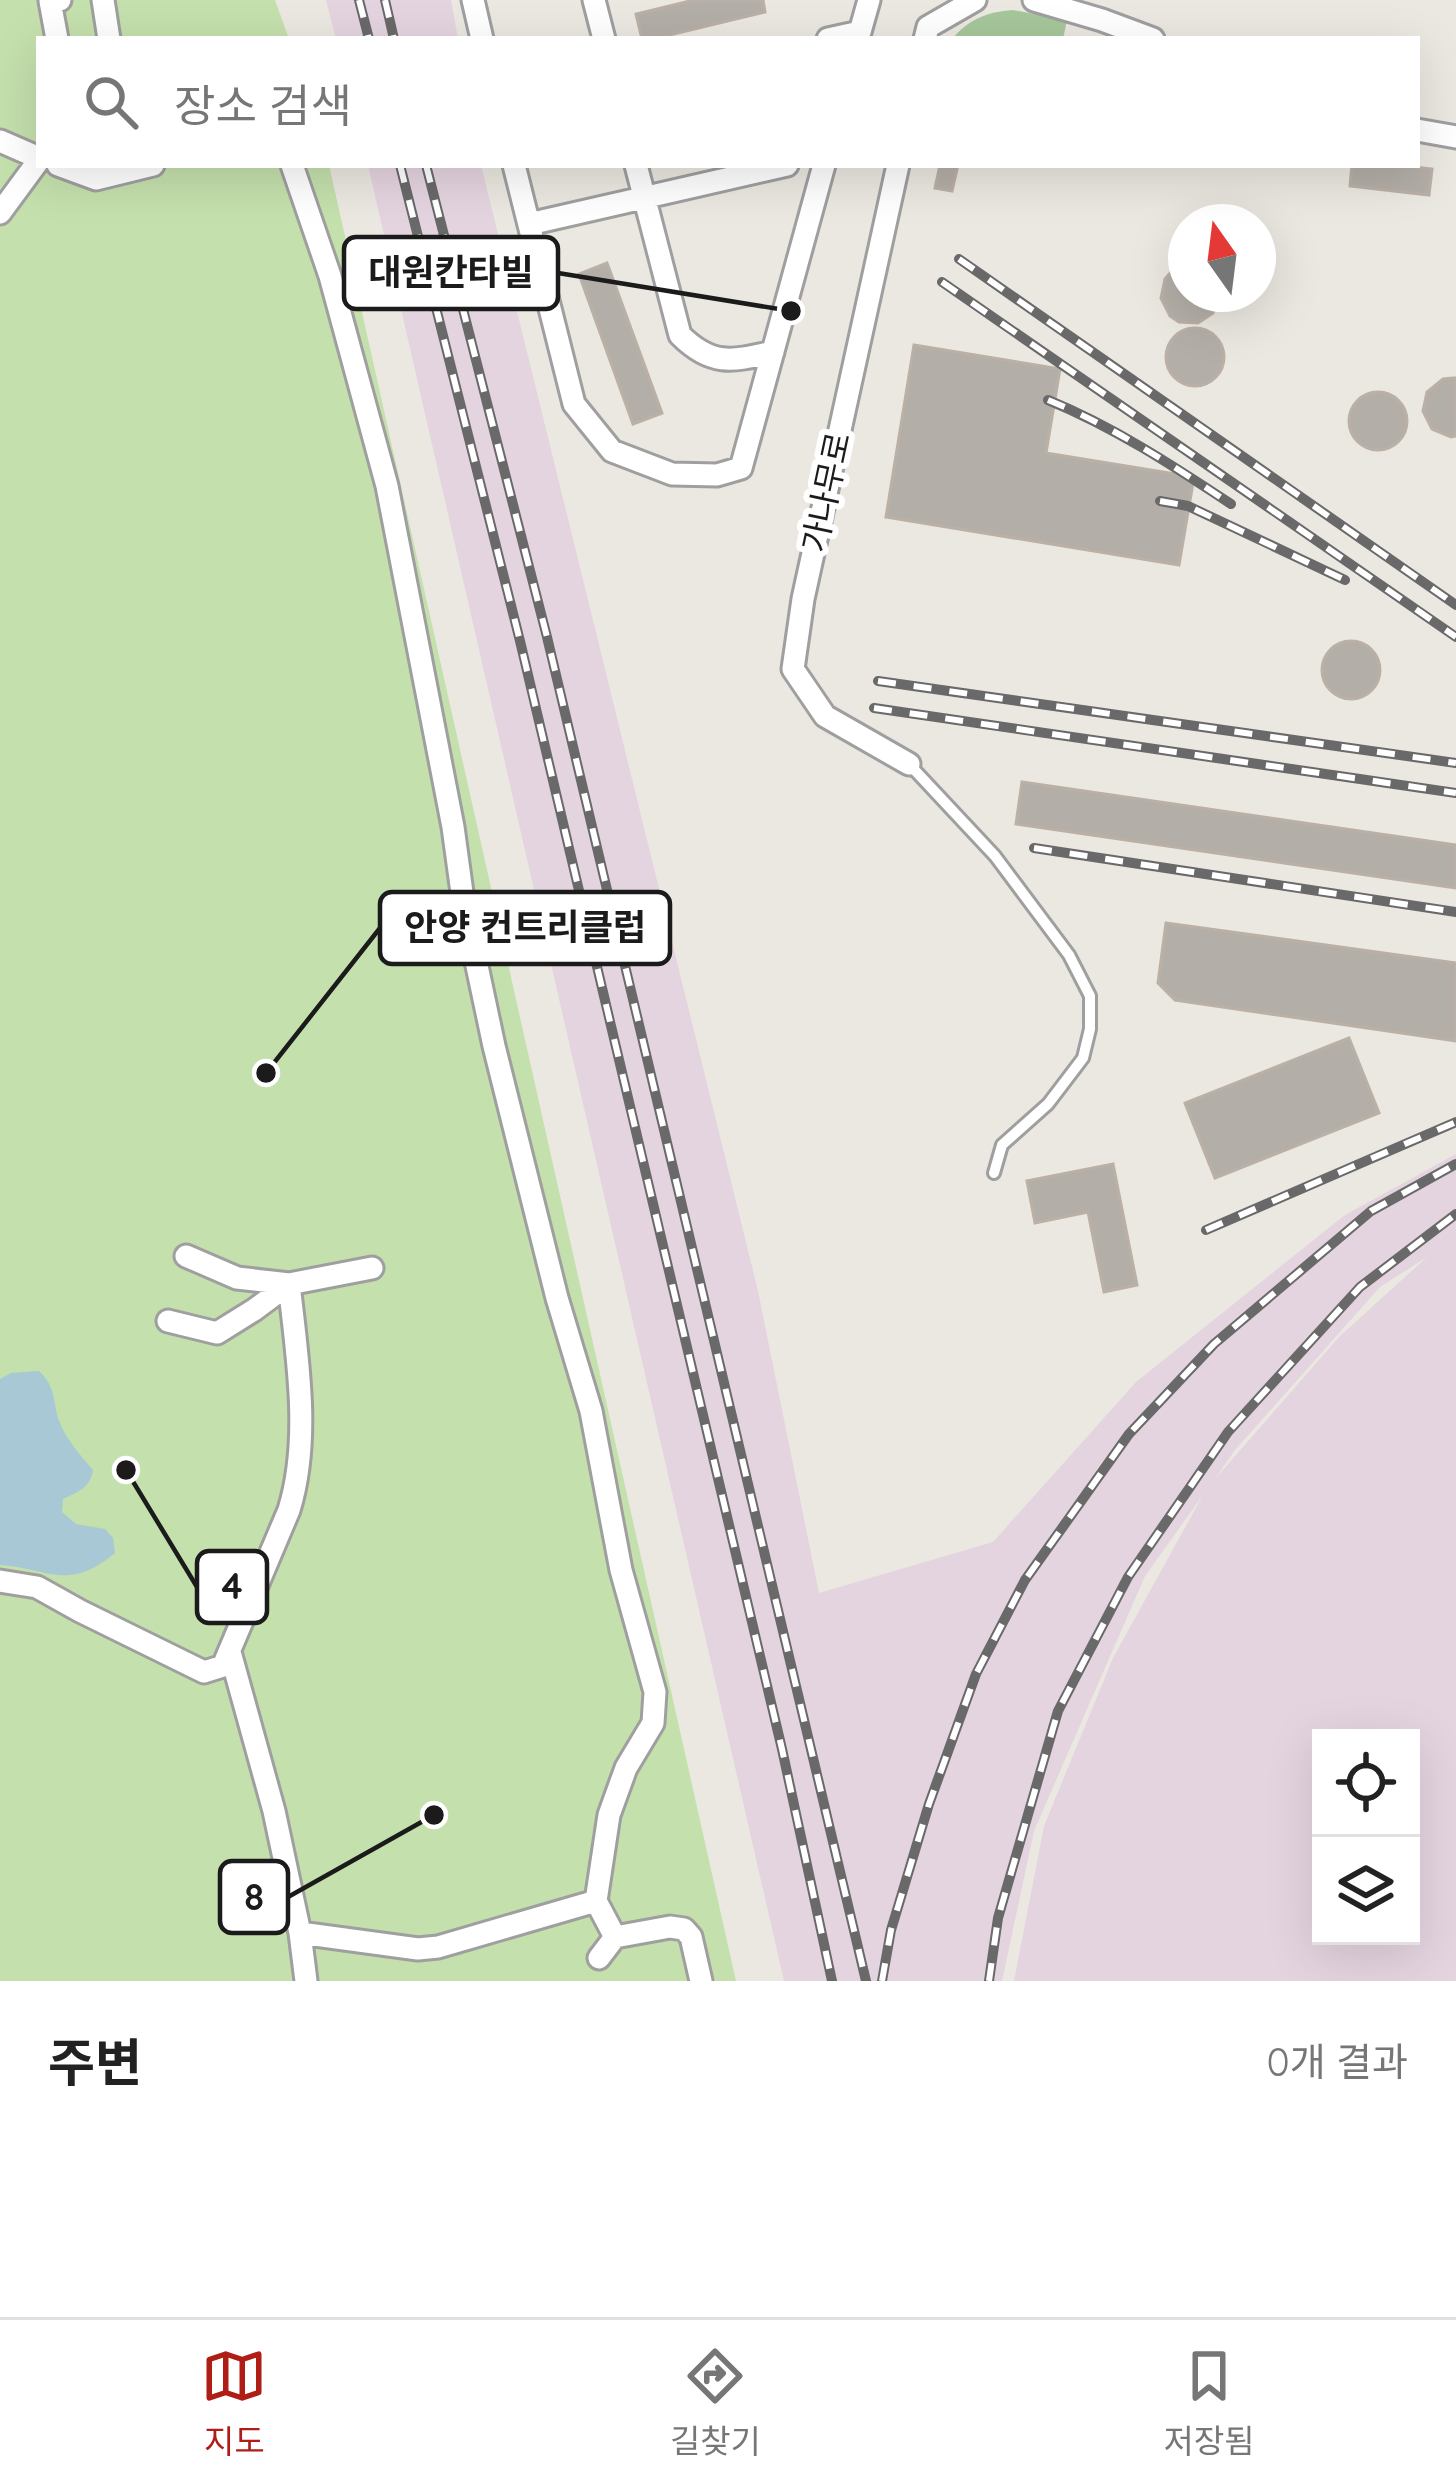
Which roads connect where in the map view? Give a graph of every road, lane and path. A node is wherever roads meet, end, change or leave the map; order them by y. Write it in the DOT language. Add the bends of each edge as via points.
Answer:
graph roads {
  1 [pos="59,0"];
  2 [pos="103,0"];
  3 [pos="473,0"];
  4 [pos="594,0"];
  5 [pos="869,0"];
  6 [pos="975,0"];
  7 [pos="1034,0"];
  8 [pos="859,35"];
  9 [pos="56,36"];
  10 [pos="109,36"];
  11 [pos="481,36"];
  12 [pos="603,36"];
  13 [pos="926,36"];
  14 [pos="1145,36"];
  15 [pos="1420,130"];
  16 [pos="1456,136"];
  17 [pos="0,141"];
  18 [pos="36,158"];
  19 [pos="36,163"];
  20 [pos="66,168"];
  21 [pos="141,168"];
  22 [pos="293,168"];
  23 [pos="515,168"];
  24 [pos="637,168"];
  25 [pos="774,168"];
  26 [pos="823,168"];
  27 [pos="897,168"];
  28 [pos="645,198"];
  29 [pos="0,213"];
  30 [pos="529,224"];
  31 [pos="772,352"];
  32 [pos="909,764"];
  33 [pos="994,1173"];
  34 [pos="186,1256"];
  35 [pos="372,1268"];
  36 [pos="289,1284"];
  37 [pos="168,1321"];
  38 [pos="0,1581"];
  39 [pos="230,1652"];
  40 [pos="596,1901"];
  41 [pos="300,1934"];
  42 [pos="615,1937"];
  43 [pos="599,1958"];
  44 [pos="307,1981"];
  45 [pos="701,1981"];
  1 -- 9 [label="street" via="50,2"];
  2 -- 10 [label="street"];
  3 -- 11 [label="street"];
  4 -- 12 [label="street"];
  5 -- 8 [label="street"];
  6 -- 13 [label="street"];
  7 -- 14 [label="street"];
  15 -- 16 [label="street"];
  17 -- 18 [label="street"];
  19 -- 29 [label="street"];
  20 -- 21 [label="street" via="96,179"];
  22 -- 40 [label="street" via="387,486 494,1046 655,1692 653,1723 609,1815"];
  23 -- 30 [label="street"];
  24 -- 28 [label="street"];
  25 -- 28 [label="street"];
  26 -- 31 [label="street"];
  27 -- 32 [label="street, 가나무로" via="793,669 825,716"];
  28 -- 30 [label="street"];
  28 -- 31 [label="street" via="680,335 698,353 730,362"];
  30 -- 31 [label="street" via="574,404 612,451 672,474 741,467"];
  32 -- 33 [label="lane" via="995,856 1090,996 1083,1058 1002,1145"];
  34 -- 36 [label="street" via="237,1278"];
  35 -- 36 [label="street"];
  36 -- 37 [label="street" via="217,1333"];
  36 -- 39 [label="street" via="299,1401 296,1490"];
  38 -- 39 [label="street" via="37,1587 204,1672 223,1666"];
  39 -- 41 [label="street"];
  40 -- 41 [label="street" via="438,1947"];
  40 -- 42 [label="street"];
  41 -- 44 [label="street"];
  42 -- 43 [label="street"];
  42 -- 45 [label="street" via="684,1929"];
}
